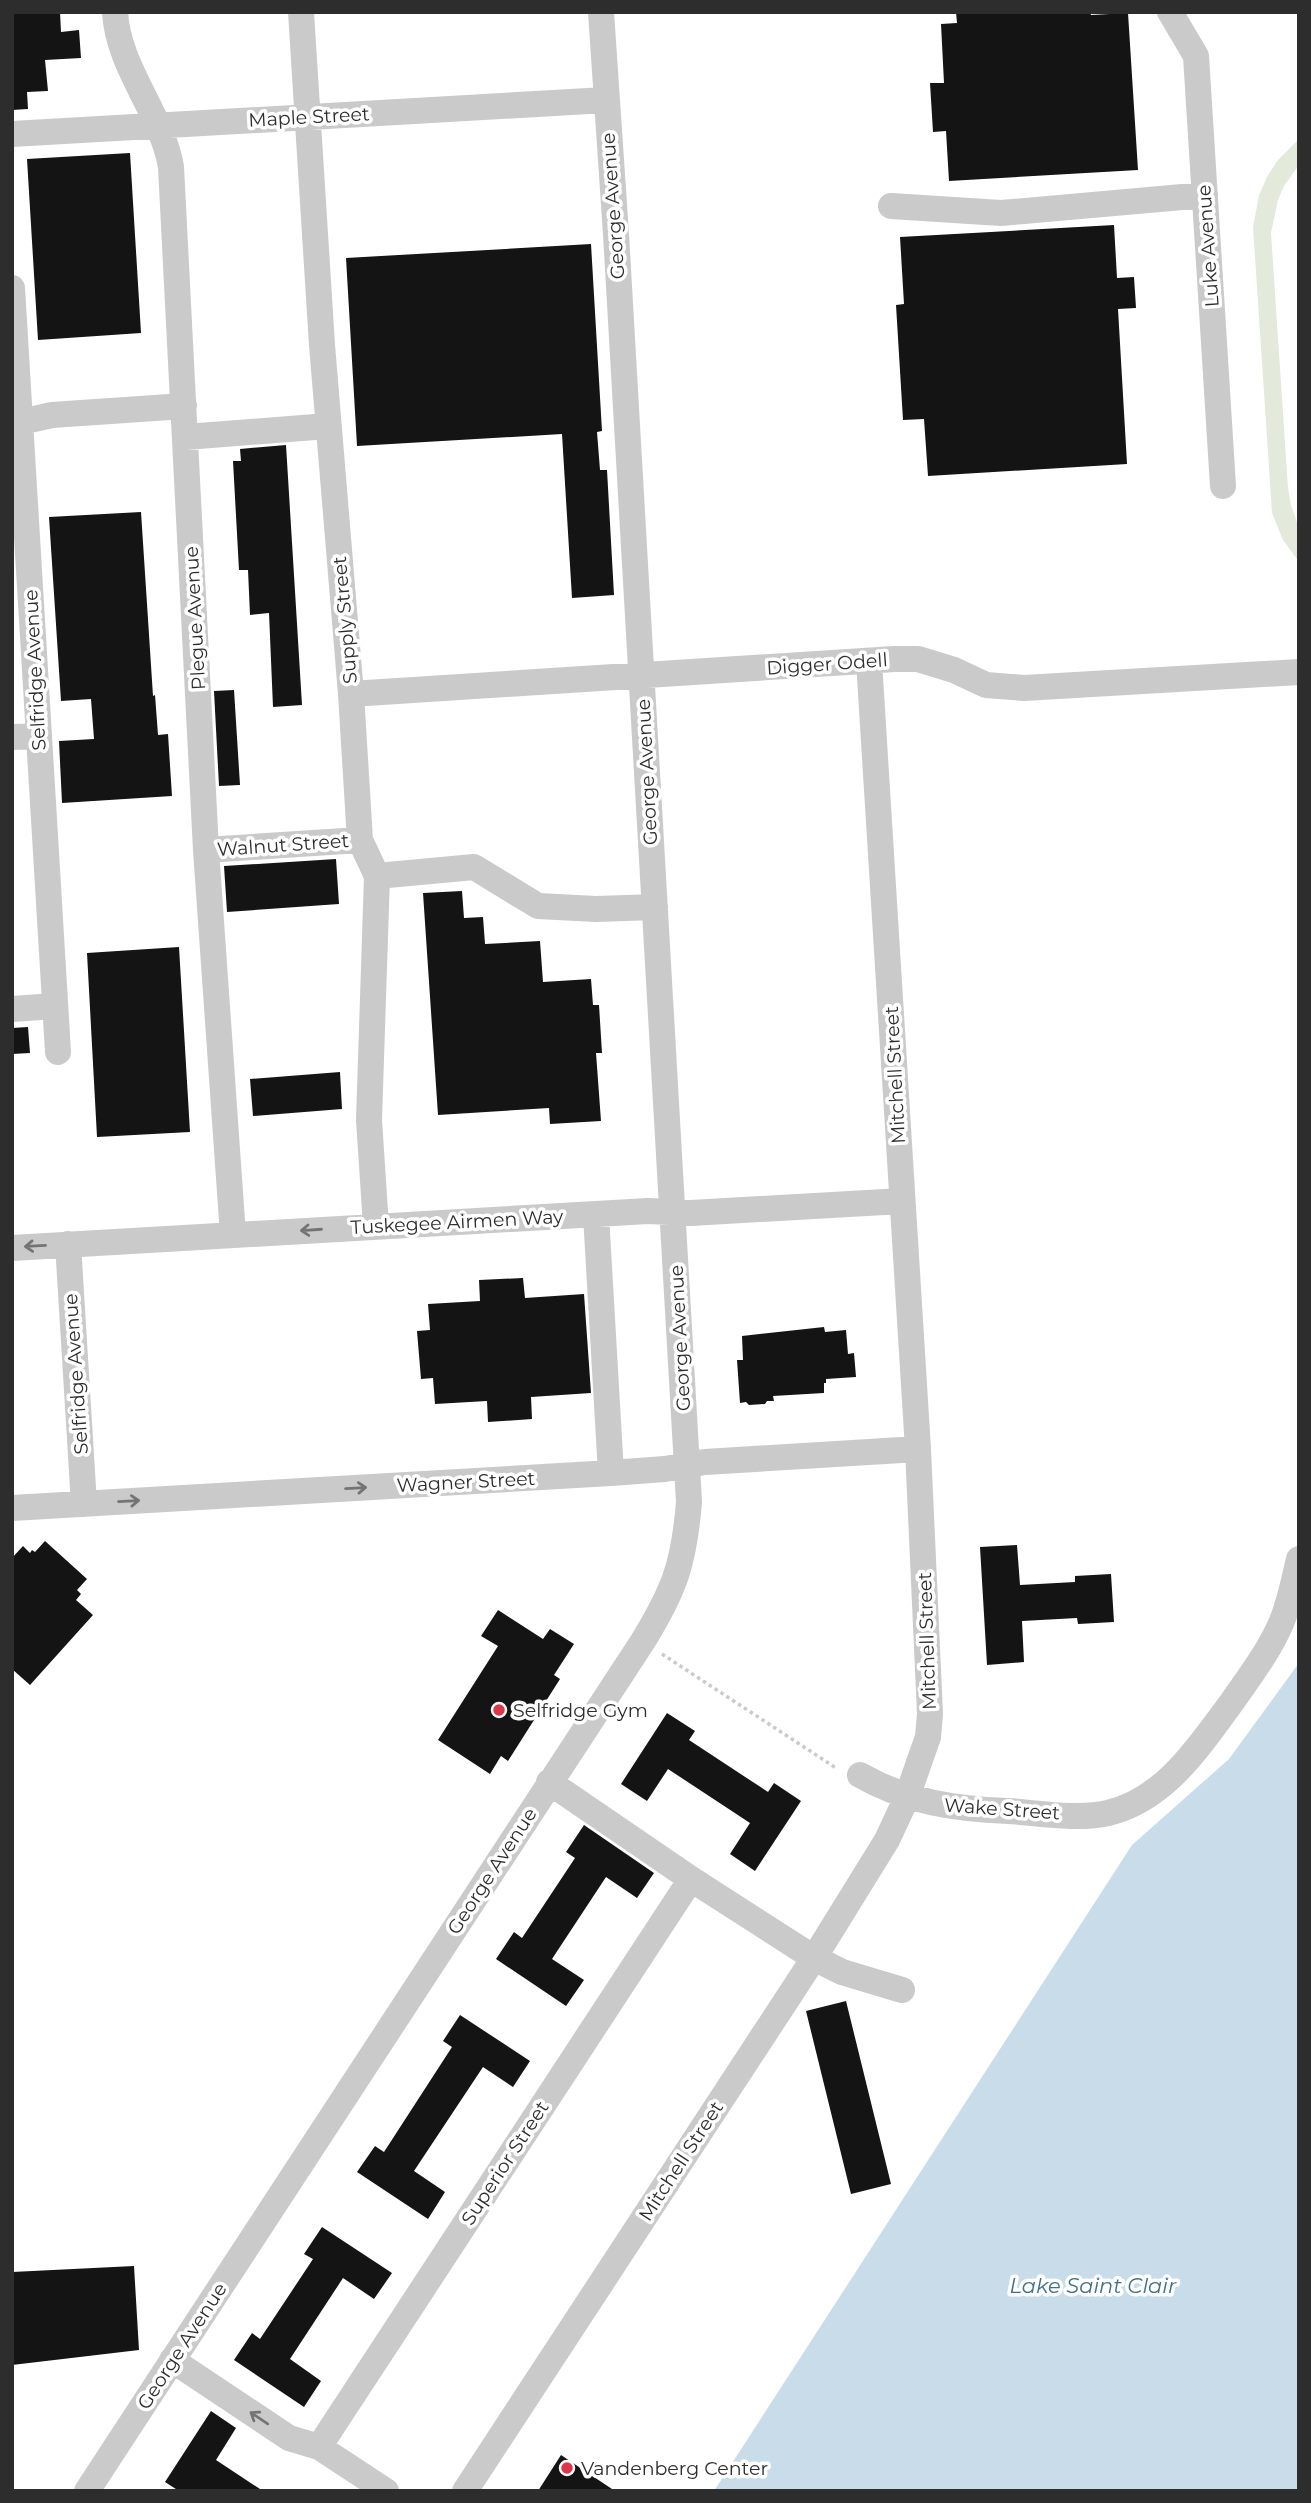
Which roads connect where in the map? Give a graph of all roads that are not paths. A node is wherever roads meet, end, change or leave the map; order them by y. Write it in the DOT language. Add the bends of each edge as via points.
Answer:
graph roads {
  1 [pos="115,12"];
  2 [pos="301,12"];
  3 [pos="601,12"];
  4 [pos="1170,12"];
  5 [pos="606,100"];
  6 [pos="307,117"];
  7 [pos="157,125"];
  8 [pos="12,134"];
  9 [pos="1205,195"];
  10 [pos="891,205"];
  11 [pos="12,288"];
  12 [pos="184,406"];
  13 [pos="16,423"];
  14 [pos="328,426"];
  15 [pos="186,438"];
  16 [pos="1223,486"];
  17 [pos="869,661"];
  18 [pos="1299,672"];
  19 [pos="641,675"];
  20 [pos="351,694"];
  21 [pos="39,736"];
  22 [pos="12,737"];
  23 [pos="360,839"];
  24 [pos="206,850"];
  25 [pos="377,876"];
  26 [pos="655,907"];
  27 [pos="55,1006"];
  28 [pos="12,1009"];
  29 [pos="58,1052"];
  30 [pos="902,1201"];
  31 [pos="673,1212"];
  32 [pos="596,1215"];
  33 [pos="376,1226"];
  34 [pos="233,1235"];
  35 [pos="68,1244"];
  36 [pos="12,1248"];
  37 [pos="918,1449"];
  38 [pos="687,1466"];
  39 [pos="611,1473"];
  40 [pos="84,1504"];
  41 [pos="12,1508"];
  42 [pos="1299,1559"];
  43 [pos="848,1772"];
  44 [pos="549,1782"];
  45 [pos="906,1797"];
  46 [pos="691,1879"];
  47 [pos="814,1958"];
  48 [pos="902,1990"];
  49 [pos="172,2360"];
  50 [pos="319,2447"];
  51 [pos="87,2491"];
  52 [pos="386,2491"];
  53 [pos="466,2491"];
  1 -- 7 [label="street, Plegue Avenue" via="120,45"];
  2 -- 6 [label="street, Supply Street"];
  3 -- 5 [label="street, George Avenue"];
  4 -- 9 [label="street, Luke Avenue" via="1196,56"];
  5 -- 6 [label="street, Maple Street"];
  5 -- 19 [label="street, George Avenue"];
  6 -- 7 [label="street, Maple Street"];
  6 -- 14 [label="street, Supply Street"];
  7 -- 8 [label="street, Maple Street"];
  7 -- 12 [label="street, Plegue Avenue" via="171,167"];
  9 -- 10 [label="street" via="1001,213"];
  9 -- 16 [label="street, Luke Avenue"];
  11 -- 13 [label="street, Selfridge Avenue"];
  12 -- 13 [label="street" via="52,415"];
  12 -- 15 [label="street, Plegue Avenue"];
  13 -- 21 [label="street, Selfridge Avenue"];
  14 -- 15 [label="street"];
  14 -- 20 [label="street, Supply Street"];
  15 -- 24 [label="street, Plegue Avenue"];
  17 -- 18 [label="street, Digger Odell" via="918,659 986,685 1024,688"];
  17 -- 19 [label="street, Digger Odell"];
  17 -- 30 [label="street, Mitchell Street"];
  19 -- 20 [label="street, Digger Odell"];
  19 -- 26 [label="street, George Avenue"];
  20 -- 23 [label="street, Supply Street"];
  21 -- 22 [label="street"];
  21 -- 27 [label="street, Selfridge Avenue"];
  23 -- 24 [label="street, Walnut Street"];
  23 -- 25 [label="street, Supply Street"];
  24 -- 34 [label="street, Plegue Avenue"];
  25 -- 26 [label="street" via="474,867 538,906"];
  25 -- 33 [label="street, Supply Street" via="369,1120"];
  26 -- 31 [label="street, George Avenue"];
  27 -- 28 [label="street"];
  27 -- 29 [label="street, Selfridge Avenue"];
  30 -- 31 [label="street, Tuskegee Airmen Way"];
  30 -- 37 [label="street, Mitchell Street"];
  31 -- 32 [label="street, Tuskegee Airmen Way"];
  31 -- 38 [label="street, George Avenue"];
  32 -- 33 [label="street, Tuskegee Airmen Way"];
  32 -- 39 [label="street"];
  33 -- 34 [label="street, Tuskegee Airmen Way, one-way"];
  34 -- 35 [label="street, Tuskegee Airmen Way"];
  35 -- 36 [label="street, Tuskegee Airmen Way, one-way"];
  35 -- 40 [label="street, Selfridge Avenue"];
  37 -- 38 [label="street, Wagner Street"];
  37 -- 45 [label="street, Mitchell Street" via="930,1725"];
  38 -- 39 [label="street, Wagner Street"];
  38 -- 44 [label="street, George Avenue" via="687,1535 673,1587"];
  40 -- 39 [label="street, Wagner Street, one-way"];
  40 -- 41 [label="street, Wagner Street"];
  42 -- 45 [label="street, Wake Street" via="1288,1604 1261,1661 1192,1756 1158,1788 1108,1813 1086,1815 964,1809"];
  43 -- 45 [label="street, Wake Street"];
  44 -- 46 [label="street"];
  44 -- 49 [label="street, George Avenue"];
  45 -- 47 [label="street, Mitchell Street" via="887,1840"];
  46 -- 47 [label="street"];
  46 -- 50 [label="street, Superior Street"];
  47 -- 48 [label="street" via="842,1972"];
  47 -- 53 [label="street, Mitchell Street"];
  50 -- 49 [label="street, one-way" via="289,2438"];
  49 -- 51 [label="street, George Avenue"];
  50 -- 52 [label="street"];
}
